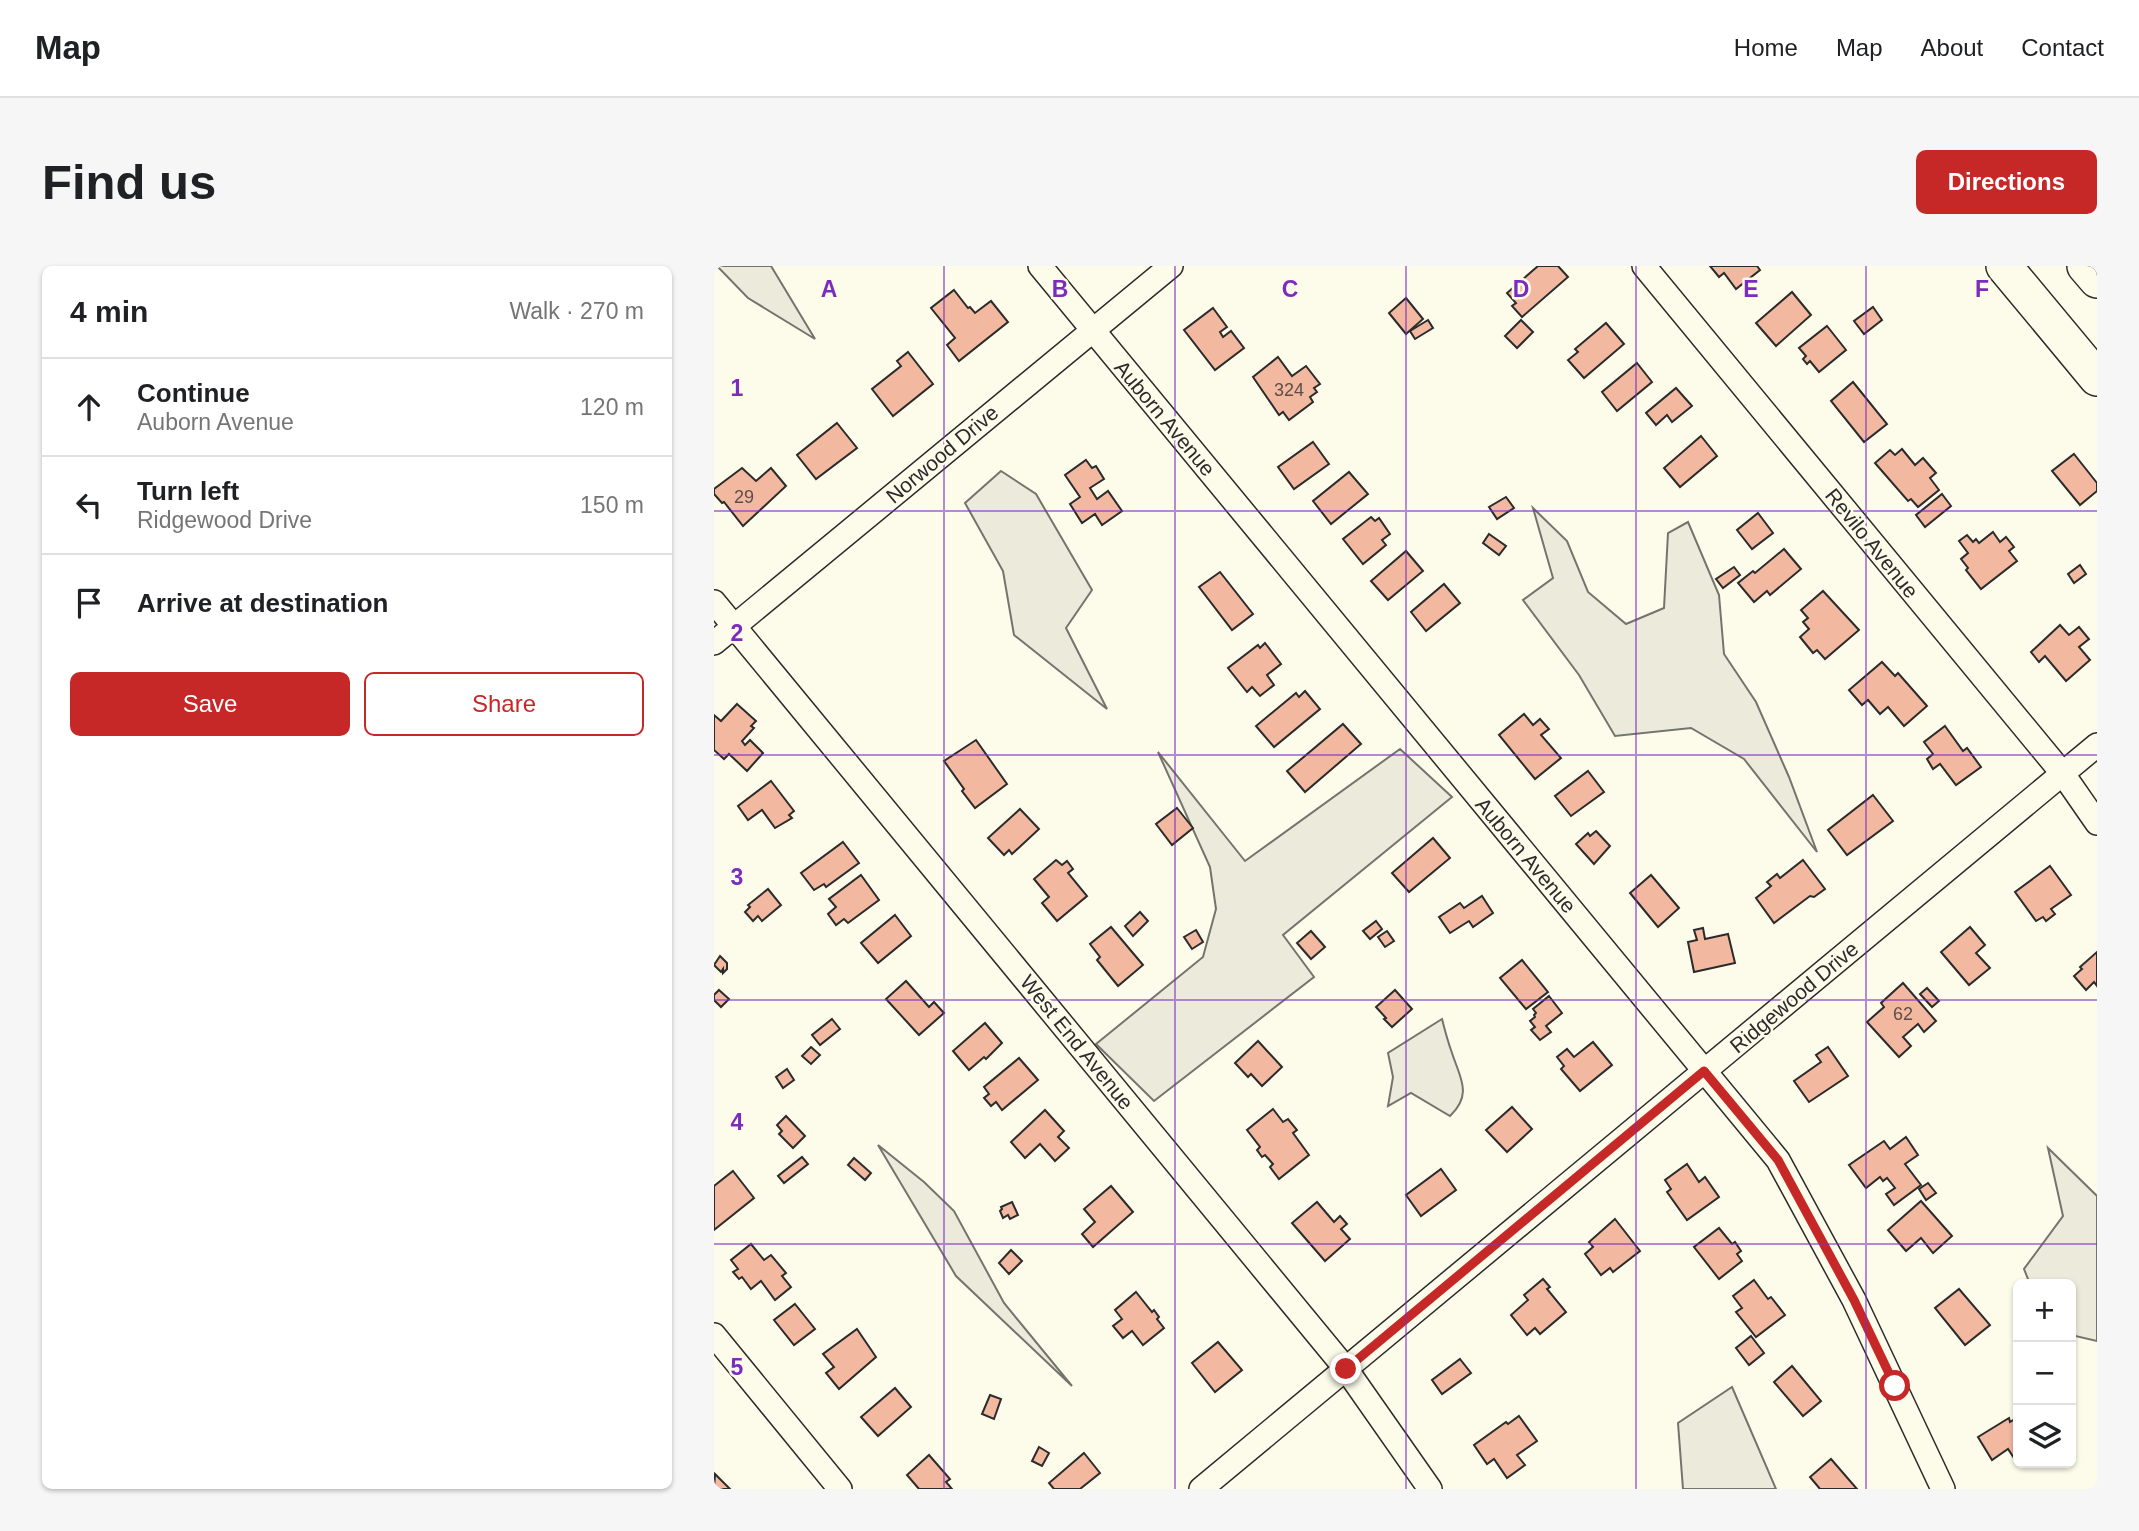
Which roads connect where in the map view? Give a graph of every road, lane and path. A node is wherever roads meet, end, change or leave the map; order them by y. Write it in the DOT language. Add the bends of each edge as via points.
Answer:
graph roads {
  1 [pos="1040,266"];
  2 [pos="1171,266"];
  3 [pos="1644,266"];
  4 [pos="2004,266"];
  5 [pos="2085,266"];
  6 [pos="2097,280"];
  7 [pos="1093,330"];
  8 [pos="2097,378"];
  9 [pos="714,602"];
  10 [pos="734,626"];
  11 [pos="714,643"];
  12 [pos="2097,745"];
  13 [pos="2063,774"];
  14 [pos="2097,823"];
  15 [pos="1704,1071"];
  16 [pos="714,1335"];
  17 [pos="1346,1369"];
  18 [pos="840,1489"];
  19 [pos="1200,1489"];
  20 [pos="1430,1489"];
  21 [pos="1943,1489"];
  1 -- 7 [label="street, Auborn Avenue"];
  2 -- 7 [label="street, Norwood Drive"];
  3 -- 13 [label="street, Revilo Avenue"];
  4 -- 8 [label="highway"];
  5 -- 6 [label="highway"];
  7 -- 10 [label="street, Norwood Drive"];
  7 -- 15 [label="street, Auborn Avenue"];
  9 -- 10 [label="street, West End Avenue"];
  10 -- 11 [label="street, Norwood Drive"];
  10 -- 17 [label="street, West End Avenue"];
  12 -- 13 [label="street, Ridgewood Drive"];
  13 -- 14 [label="street, Revilo Avenue"];
  13 -- 15 [label="street, Ridgewood Drive"];
  15 -- 17 [label="street, Ridgewood Drive"];
  15 -- 21 [label="street, Auborn Avenue" via="1778,1160 1854,1300"];
  16 -- 18 [label="street"];
  17 -- 19 [label="street, Ridgewood Drive"];
  17 -- 20 [label="street, West End Avenue"];
}
